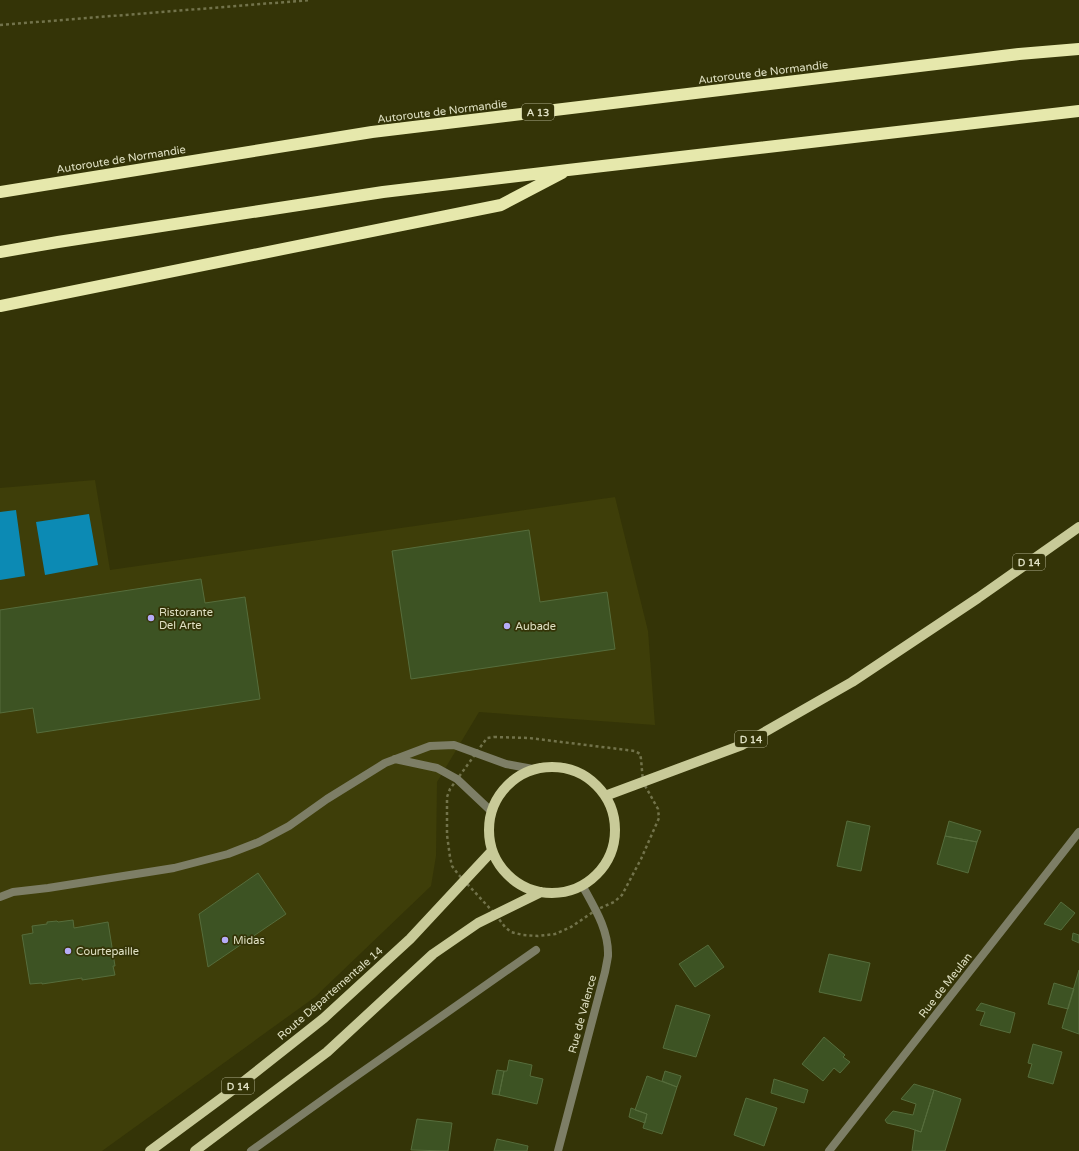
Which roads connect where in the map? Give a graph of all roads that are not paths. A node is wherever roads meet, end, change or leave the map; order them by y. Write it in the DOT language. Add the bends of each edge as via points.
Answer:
graph roads {
  1 [pos="1079,49"];
  2 [pos="1079,111"];
  3 [pos="568,170"];
  4 [pos="0,192"];
  5 [pos="0,252"];
  6 [pos="0,306"];
  7 [pos="1079,527"];
  8 [pos="394,759"];
  9 [pos="533,769"];
  10 [pos="606,796"];
  11 [pos="491,811"];
  12 [pos="1079,832"];
  13 [pos="492,852"];
  14 [pos="582,885"];
  15 [pos="541,892"];
  16 [pos="0,897"];
  17 [pos="536,950"];
  18 [pos="150,1151"];
  19 [pos="195,1151"];
  20 [pos="251,1151"];
  21 [pos="558,1151"];
  22 [pos="829,1151"];
  1 -- 4 [label="highway, Autoroute de Normandie / A 13" via="1019,54 372,132"];
  2 -- 3 [label="highway"];
  3 -- 5 [label="highway" via="383,192"];
  3 -- 6 [label="highway" via="501,205"];
  7 -- 10 [label="main road, D 14" via="852,682 742,745"];
  8 -- 9 [label="street" via="430,746 454,745 506,764"];
  8 -- 11 [label="street" via="437,768 457,779"];
  8 -- 16 [label="street" via="327,799 289,826 259,842 228,854 174,868 13,892"];
  9 -- 10 [label="main road" via="554,766 574,770 592,780"];
  9 -- 11 [label="main road" via="514,778 500,793"];
  10 -- 14 [label="main road" via="613,815 615,836 610,856 598,873"];
  11 -- 13 [label="main road" via="488,831"];
  12 -- 22 [label="street, Rue de Meulan"];
  13 -- 15 [label="main road" via="498,865 508,876 521,885"];
  13 -- 18 [label="main road, Route Départementale 14 / D 14" via="410,939 324,1018"];
  14 -- 15 [label="main road" via="562,892"];
  14 -- 21 [label="street, Rue de Valence" via="601,922 607,940 608,957"];
  15 -- 19 [label="main road, D 14" via="498,918 478,923 433,954 327,1052"];
  17 -- 20 [label="street"];
}
